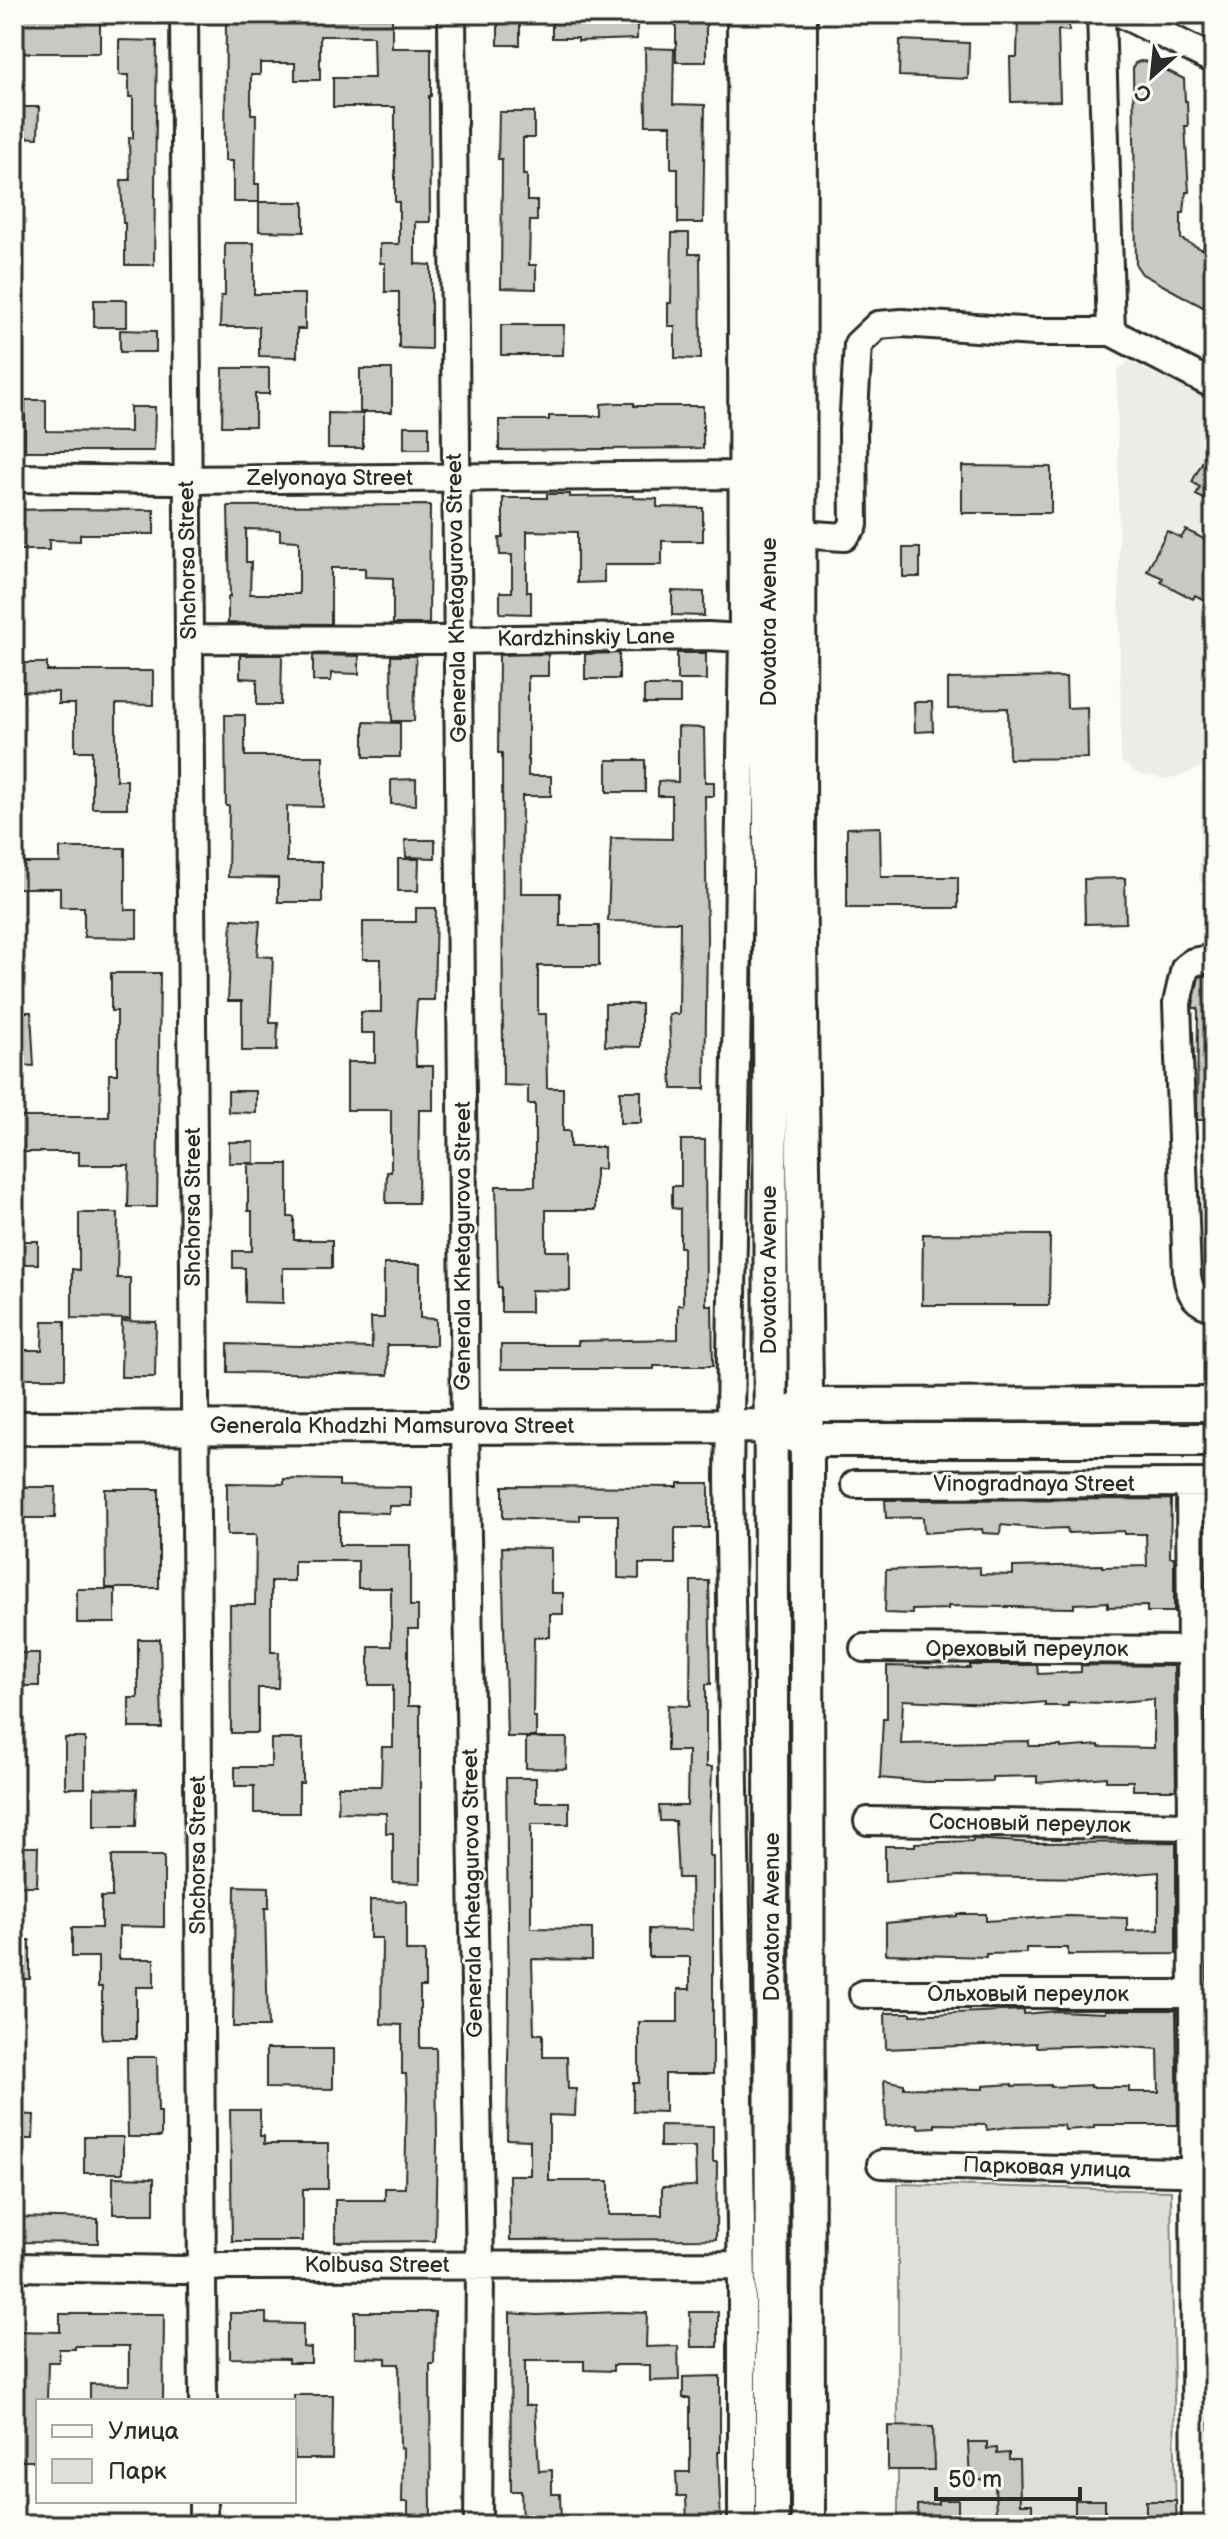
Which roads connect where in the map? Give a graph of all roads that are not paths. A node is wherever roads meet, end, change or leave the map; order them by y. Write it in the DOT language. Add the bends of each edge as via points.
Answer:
graph roads {
  1 [pos="184,14"];
  2 [pos="452,14"];
  3 [pos="741,14"];
  4 [pos="769,14"];
  5 [pos="800,14"];
  6 [pos="1101,14"];
  7 [pos="1122,14"];
  8 [pos="1214,60"];
  9 [pos="1111,332"];
  10 [pos="1214,385"];
  11 [pos="742,475"];
  12 [pos="14,478"];
  13 [pos="458,478"];
  14 [pos="187,479"];
  15 [pos="799,534"];
  16 [pos="743,638"];
  17 [pos="189,639"];
  18 [pos="458,640"];
  19 [pos="1214,958"];
  20 [pos="1214,1307"];
  21 [pos="1179,1404"];
  22 [pos="1214,1404"];
  23 [pos="805,1405"];
  24 [pos="465,1426"];
  25 [pos="729,1426"];
  26 [pos="769,1426"];
  27 [pos="195,1427"];
  28 [pos="14,1428"];
  29 [pos="805,1440"];
  30 [pos="1179,1440"];
  31 [pos="1214,1440"];
  32 [pos="1202,1483"];
  33 [pos="855,1484"];
  34 [pos="864,1648"];
  35 [pos="1191,1650"];
  36 [pos="868,1821"];
  37 [pos="1192,1826"];
  38 [pos="863,1994"];
  39 [pos="1193,1994"];
  40 [pos="881,2164"];
  41 [pos="1204,2173"];
  42 [pos="480,2265"];
  43 [pos="740,2265"];
  44 [pos="14,2267"];
  45 [pos="202,2268"];
  46 [pos="203,2399"];
  47 [pos="203,2503"];
  48 [pos="203,2525"];
  49 [pos="478,2525"];
  50 [pos="742,2525"];
  51 [pos="772,2525"];
  52 [pos="808,2525"];
  53 [pos="1196,2525"];
  1 -- 14 [label="street, Shchorsa Street"];
  2 -- 13 [label="street, Generala Khetagurova Street"];
  3 -- 11 [label="street, Dovatora Avenue"];
  4 -- 26 [label="main road, Dovatora Avenue"];
  5 -- 15 [label="main road, Dovatora Avenue"];
  6 -- 9 [label="street"];
  7 -- 8 [label="street"];
  9 -- 10 [label="street"];
  9 -- 15 [label="street" via="878,325 858,344 854,525 844,537"];
  11 -- 13 [label="street, Zelyonaya Street"];
  11 -- 16 [label="street, Dovatora Avenue"];
  12 -- 14 [label="street, Zelyonaya Street"];
  13 -- 14 [label="street, Zelyonaya Street"];
  13 -- 18 [label="street, Generala Khetagurova Street"];
  14 -- 17 [label="street, Shchorsa Street"];
  15 -- 23 [label="main road, Dovatora Avenue"];
  16 -- 18 [label="street, Kardzhinskiy Lane"];
  16 -- 25 [label="street, Dovatora Avenue"];
  17 -- 18 [label="street, Kardzhinskiy Lane"];
  17 -- 27 [label="street, Shchorsa Street"];
  18 -- 24 [label="street, Generala Khetagurova Street"];
  19 -- 20 [label="street" via="1185,968 1177,1003 1187,1275 1194,1297"];
  21 -- 22 [label="main road"];
  21 -- 23 [label="main road"];
  21 -- 30 [label="main road"];
  23 -- 26 [label="main road"];
  23 -- 29 [label="main road, Dovatora Avenue"];
  24 -- 25 [label="main road, Generala Khadzhi Mamsurova Street"];
  24 -- 27 [label="main road, Generala Khadzhi Mamsurova Street"];
  24 -- 42 [label="street, Generala Khetagurova Street"];
  25 -- 26 [label="main road, Generala Khadzhi Mamsurova Street"];
  25 -- 43 [label="street, Dovatora Avenue"];
  26 -- 29 [label="main road, Generala Khadzhi Mamsurova Street"];
  26 -- 51 [label="main road, Dovatora Avenue"];
  27 -- 28 [label="main road, Generala Khadzhi Mamsurova Street"];
  27 -- 45 [label="street, Shchorsa Street"];
  29 -- 30 [label="main road, Generala Khadzhi Mamsurova Street"];
  29 -- 52 [label="main road, Dovatora Avenue"];
  30 -- 31 [label="main road, Generala Khadzhi Mamsurova Street"];
  32 -- 33 [label="street, Vinogradnaya Street"];
  32 -- 35 [label="street"];
  34 -- 35 [label="street, Ореховый переулок"];
  35 -- 37 [label="street"];
  36 -- 37 [label="street, Сосновый переулок"];
  37 -- 39 [label="street"];
  38 -- 39 [label="street, Ольховый переулок"];
  39 -- 41 [label="street"];
  40 -- 41 [label="street, Парковая улица"];
  41 -- 53 [label="street"];
  42 -- 43 [label="street, Kolbusa Street"];
  42 -- 45 [label="street, Kolbusa Street"];
  42 -- 49 [label="street, Generala Khetagurova Street"];
  43 -- 50 [label="street, Dovatora Avenue"];
  44 -- 45 [label="street, Kolbusa Street"];
  45 -- 46 [label="street, Shchorsa Street"];
  47 -- 48 [label="street"];
}
